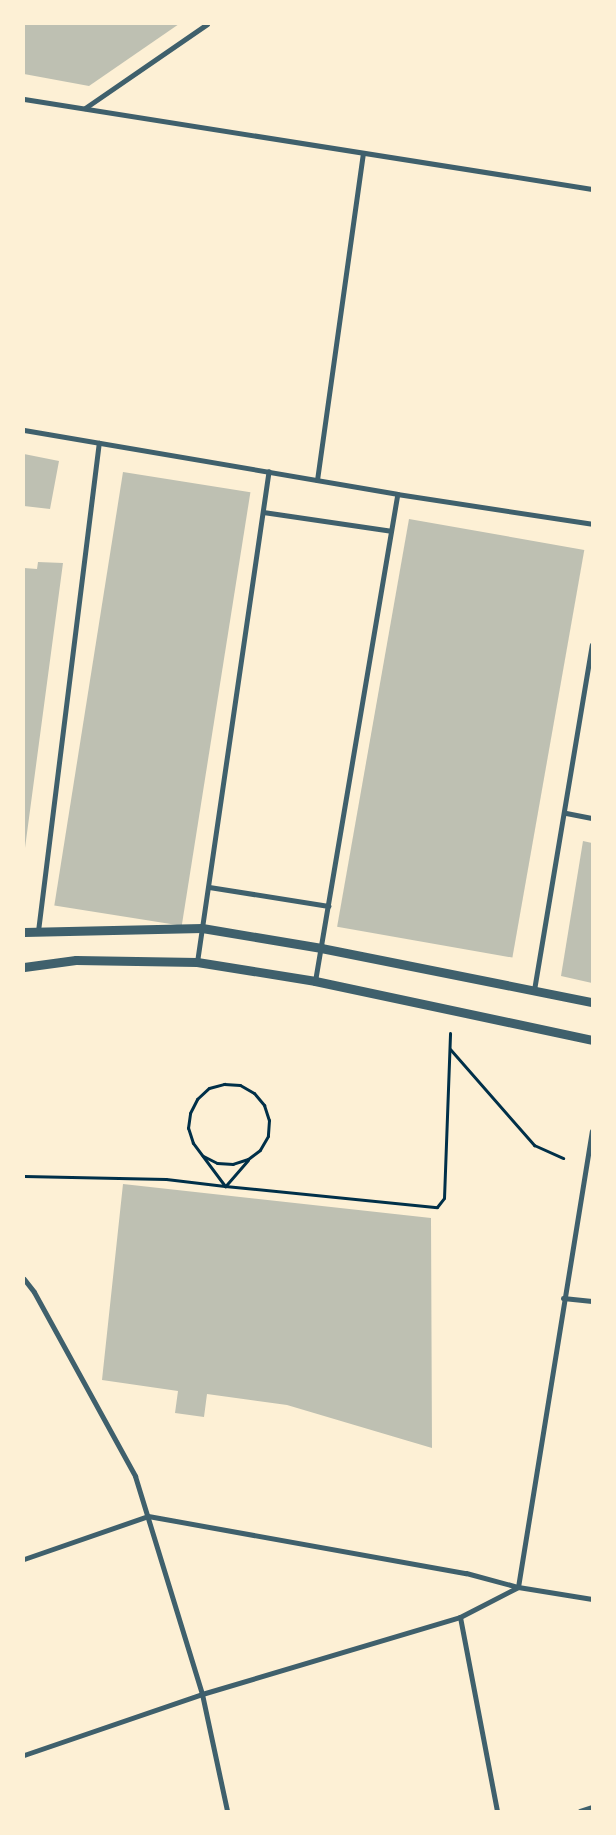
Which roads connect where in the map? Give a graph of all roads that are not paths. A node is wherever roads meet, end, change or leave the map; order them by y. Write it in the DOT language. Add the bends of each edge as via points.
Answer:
graph roads {
  1 [pos="207,24"];
  2 [pos="24,99"];
  3 [pos="84,108"];
  4 [pos="363,153"];
  5 [pos="592,189"];
  6 [pos="24,430"];
  7 [pos="99,443"];
  8 [pos="269,471"];
  9 [pos="317,480"];
  10 [pos="397,494"];
  11 [pos="263,512"];
  12 [pos="592,524"];
  13 [pos="391,531"];
  14 [pos="592,646"];
  15 [pos="566,813"];
  16 [pos="592,818"];
  17 [pos="209,888"];
  18 [pos="329,906"];
  19 [pos="202,928"];
  20 [pos="38,931"];
  21 [pos="24,932"];
  22 [pos="321,948"];
  23 [pos="197,962"];
  24 [pos="24,967"];
  25 [pos="316,980"];
  26 [pos="534,990"];
  27 [pos="592,1002"];
  28 [pos="592,1040"];
  29 [pos="592,1131"];
  30 [pos="24,1279"];
  31 [pos="563,1298"];
  32 [pos="592,1301"];
  33 [pos="148,1516"];
  34 [pos="24,1559"];
  35 [pos="518,1587"];
  36 [pos="592,1599"];
  37 [pos="460,1617"];
  38 [pos="202,1694"];
  39 [pos="24,1755"];
  40 [pos="592,1807"];
  41 [pos="227,1811"];
  42 [pos="497,1811"];
  43 [pos="580,1811"];
  1 -- 3 [label="street"];
  2 -- 3 [label="street"];
  3 -- 4 [label="street"];
  4 -- 5 [label="street"];
  4 -- 9 [label="street"];
  6 -- 7 [label="street"];
  7 -- 8 [label="street"];
  7 -- 20 [label="street"];
  8 -- 9 [label="street"];
  8 -- 11 [label="street"];
  9 -- 10 [label="street"];
  10 -- 12 [label="street"];
  10 -- 13 [label="street"];
  11 -- 13 [label="street"];
  11 -- 17 [label="street"];
  13 -- 18 [label="street"];
  14 -- 15 [label="street"];
  15 -- 16 [label="street"];
  15 -- 26 [label="street"];
  17 -- 18 [label="street"];
  17 -- 19 [label="street"];
  18 -- 22 [label="street"];
  19 -- 20 [label="street"];
  19 -- 22 [label="street"];
  19 -- 23 [label="street"];
  20 -- 21 [label="street"];
  22 -- 25 [label="street"];
  22 -- 26 [label="street"];
  23 -- 24 [label="street" via="76,960"];
  23 -- 25 [label="street"];
  25 -- 28 [label="street"];
  26 -- 27 [label="street"];
  29 -- 31 [label="street"];
  30 -- 33 [label="street" via="135,1476"];
  31 -- 32 [label="street"];
  31 -- 35 [label="street"];
  33 -- 34 [label="street"];
  33 -- 35 [label="street" via="466,1573"];
  33 -- 38 [label="street"];
  35 -- 36 [label="street"];
  35 -- 37 [label="street"];
  37 -- 38 [label="street"];
  37 -- 42 [label="street"];
  38 -- 39 [label="street"];
  38 -- 41 [label="street"];
  40 -- 43 [label="street"];
}
